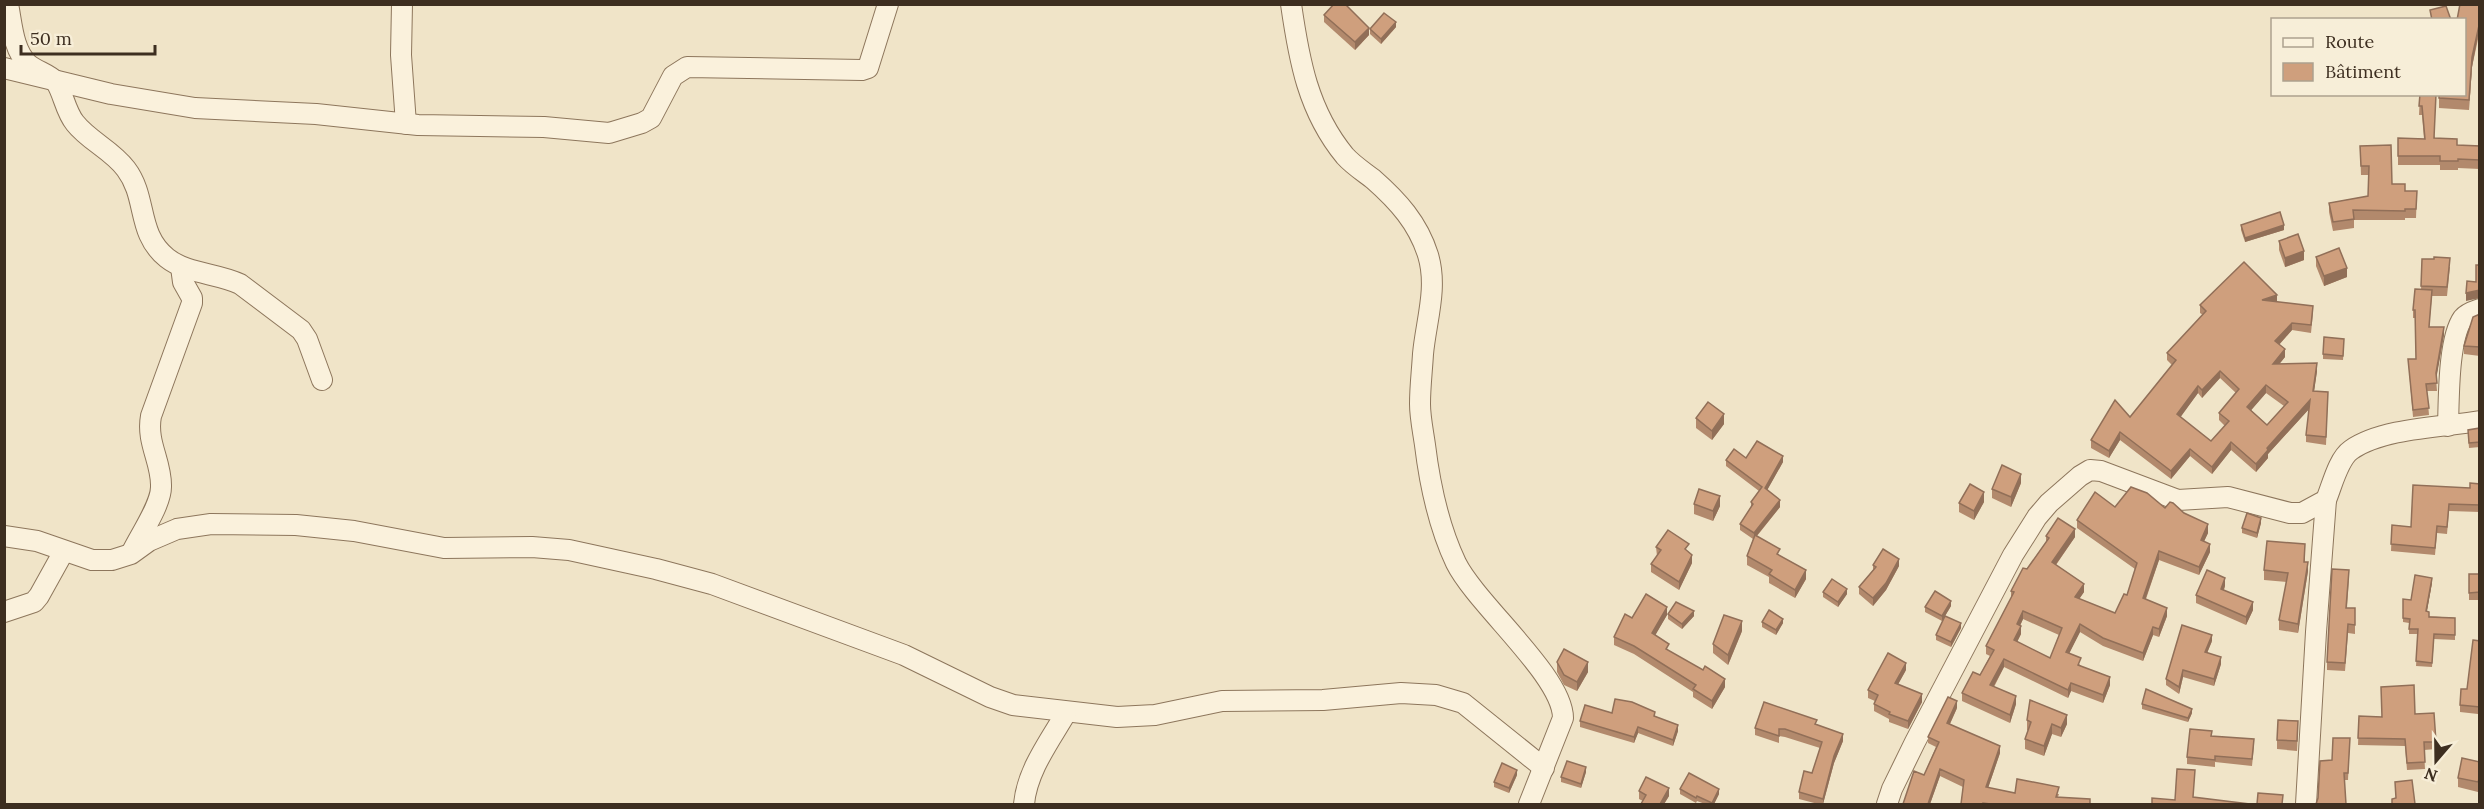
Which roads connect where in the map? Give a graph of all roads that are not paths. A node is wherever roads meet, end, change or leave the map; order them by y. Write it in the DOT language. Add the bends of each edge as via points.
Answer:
graph roads {
  1 [pos="8,4"];
  2 [pos="402,4"];
  3 [pos="888,4"];
  4 [pos="1291,4"];
  5 [pos="4,68"];
  6 [pos="55,81"];
  7 [pos="406,124"];
  8 [pos="181,267"];
  9 [pos="2480,309"];
  10 [pos="322,380"];
  11 [pos="2480,421"];
  12 [pos="2448,426"];
  13 [pos="2326,500"];
  14 [pos="4,536"];
  15 [pos="64,550"];
  16 [pos="130,554"];
  17 [pos="4,612"];
  18 [pos="1066,712"];
  19 [pos="1544,768"];
  20 [pos="1024,804"];
  21 [pos="1529,804"];
  22 [pos="1887,804"];
  23 [pos="2306,804"];
  1 -- 6 [label="street" via="22,58"];
  2 -- 7 [label="street"];
  3 -- 7 [label="street" via="868,68 687,67 673,76 651,118 609,133 544,127"];
  4 -- 19 [label="street" via="1306,87 1323,123 1347,159 1411,218 1426,248 1432,284 1431,313 1424,345 1420,406 1437,515 1457,564 1476,594 1559,697 1563,718"];
  5 -- 6 [label="street"];
  6 -- 7 [label="street" via="195,108 316,114"];
  6 -- 8 [label="street" via="76,124 126,168 135,184 146,232 168,259"];
  8 -- 10 [label="street" via="240,284 301,330"];
  8 -- 16 [label="street" via="192,303 149,428 161,491"];
  9 -- 12 [label="street" via="2464,315 2458,327 2451,365"];
  11 -- 12 [label="street"];
  12 -- 13 [label="street" via="2398,433 2350,451"];
  13 -- 22 [label="street" via="2301,513 2290,513 2228,497 2178,500 2101,471 2090,470 2080,476 2037,517 2013,555 1915,742"];
  13 -- 23 [label="street"];
  14 -- 15 [label="street"];
  15 -- 16 [label="street" via="92,560 112,560"];
  15 -- 17 [label="street" via="34,602"];
  16 -- 18 [label="street" via="177,529 211,524 296,525 458,549 568,550 712,584 904,655 1005,703"];
  18 -- 19 [label="street" via="1117,717 1155,715 1222,701 1436,695 1462,703"];
  18 -- 20 [label="street" via="1030,774"];
  19 -- 21 [label="street"];
}
